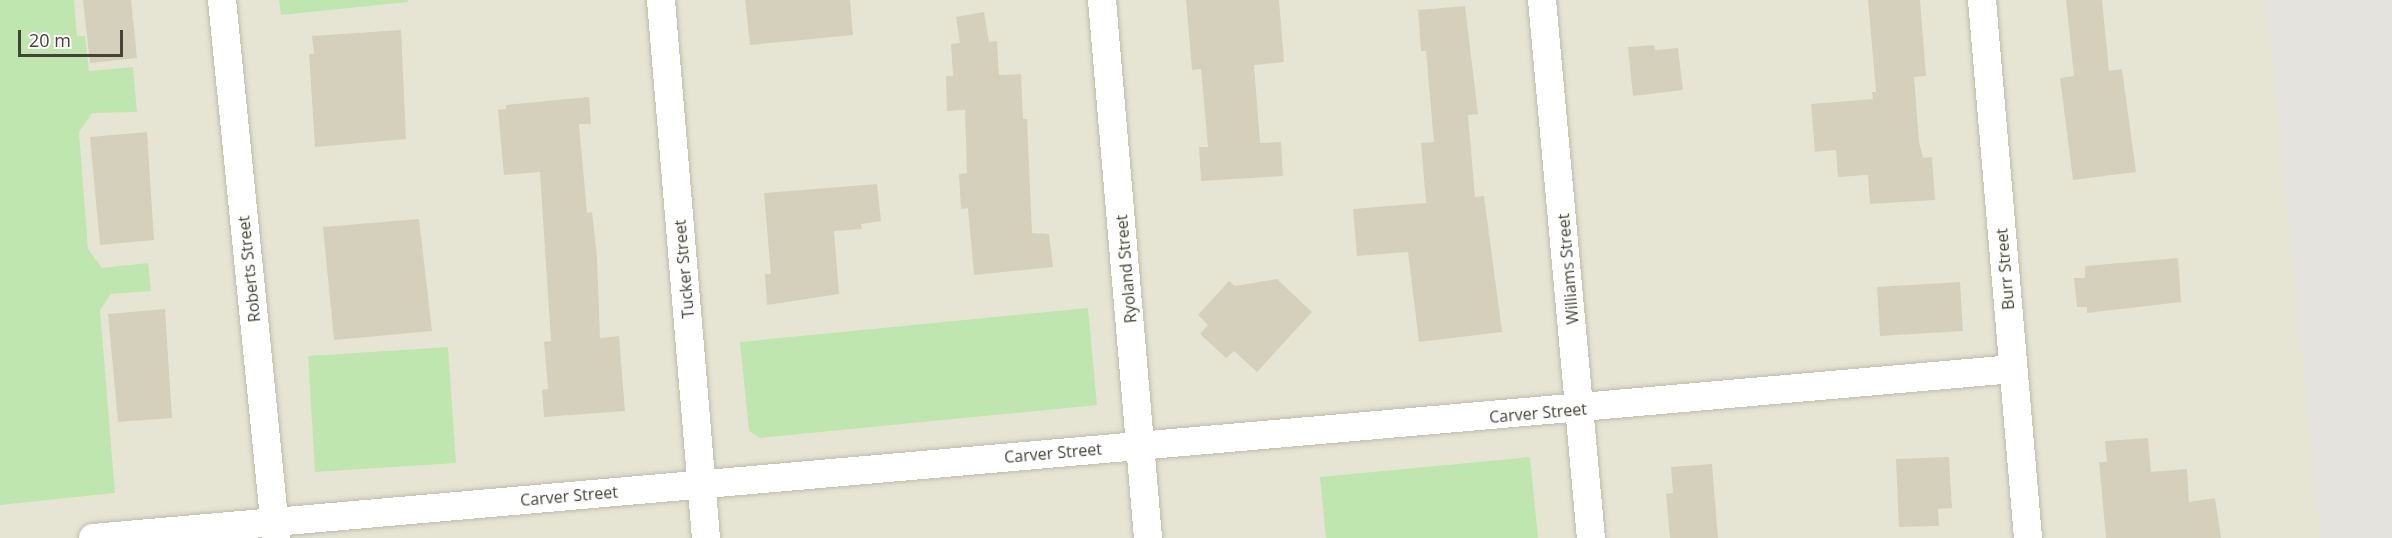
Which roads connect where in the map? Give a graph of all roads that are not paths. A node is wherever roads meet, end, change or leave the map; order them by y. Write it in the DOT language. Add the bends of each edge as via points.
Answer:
graph roads {
  1 [pos="222,0"];
  2 [pos="661,0"];
  3 [pos="1102,0"];
  4 [pos="1542,0"];
  5 [pos="1982,0"];
  6 [pos="2014,369"];
  7 [pos="1581,410"];
  8 [pos="1141,445"];
  9 [pos="701,484"];
  10 [pos="275,530"];
  11 [pos="93,538"];
  12 [pos="706,538"];
  13 [pos="1148,538"];
  14 [pos="1591,538"];
  15 [pos="2028,538"];
  1 -- 10 [label="street, Roberts Street"];
  2 -- 9 [label="street, Tucker Street"];
  3 -- 8 [label="street, Ryoland Street"];
  4 -- 7 [label="street, Williams Street"];
  5 -- 6 [label="street, Burr Street"];
  6 -- 7 [label="street, Carver Street"];
  6 -- 15 [label="street, Burr Street"];
  7 -- 8 [label="street, Carver Street"];
  7 -- 14 [label="street, Williams Street"];
  8 -- 9 [label="street, Carver Street"];
  8 -- 13 [label="street, Ryoland Street"];
  9 -- 10 [label="street, Carver Street"];
  9 -- 12 [label="street, Tucker Street"];
  10 -- 11 [label="street, Carver Street"];
}
